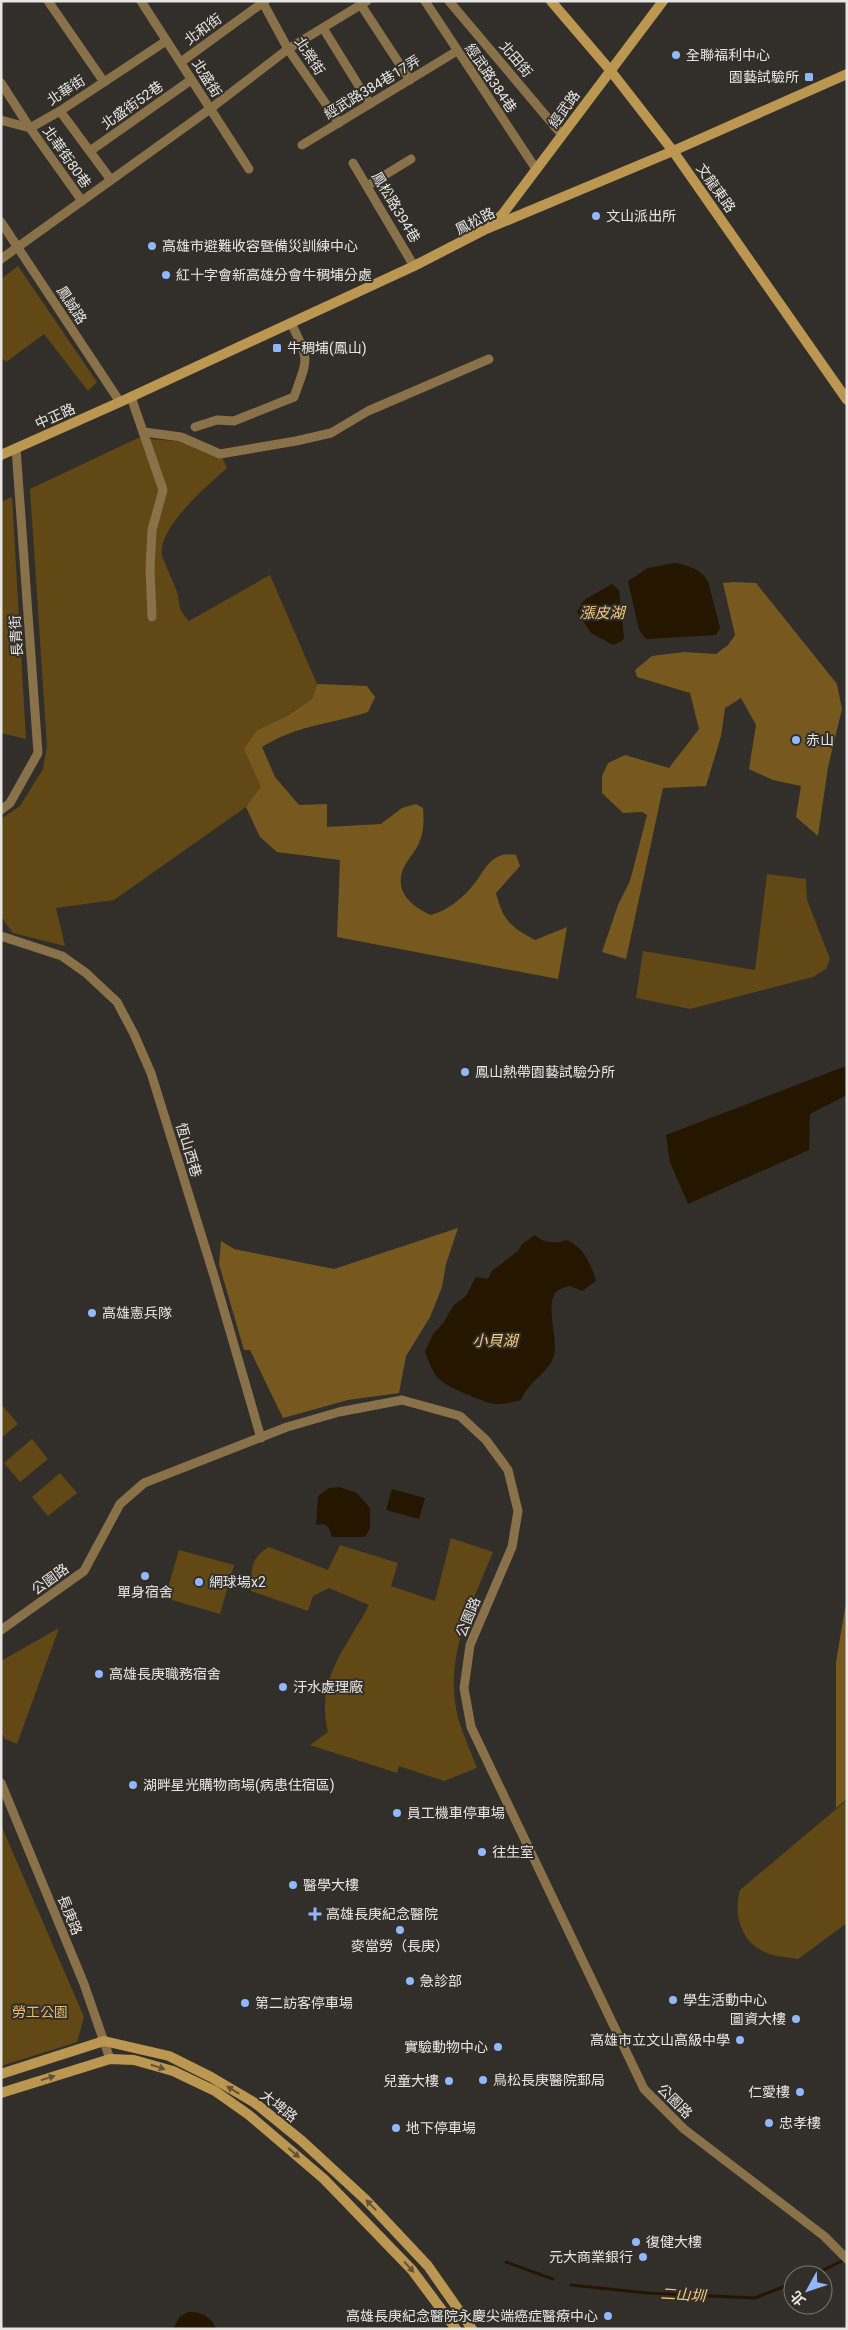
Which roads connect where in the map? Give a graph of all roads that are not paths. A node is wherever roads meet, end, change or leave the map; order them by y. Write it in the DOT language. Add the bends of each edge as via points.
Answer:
graph roads {
  1 [pos="48,1"];
  2 [pos="141,1"];
  3 [pos="425,1"];
  4 [pos="449,1"];
  5 [pos="551,1"];
  6 [pos="663,1"];
  7 [pos="263,2"];
  8 [pos="364,3"];
  9 [pos="323,28"];
  10 [pos="166,41"];
  11 [pos="288,50"];
  12 [pos="457,51"];
  13 [pos="181,62"];
  14 [pos="610,70"];
  15 [pos="847,74"];
  16 [pos="191,80"];
  17 [pos="410,80"];
  18 [pos="104,82"];
  19 [pos="1,83"];
  20 [pos="370,104"];
  21 [pos="210,109"];
  22 [pos="60,112"];
  23 [pos="1,120"];
  24 [pos="339,123"];
  25 [pos="30,128"];
  26 [pos="562,135"];
  27 [pos="302,146"];
  28 [pos="673,151"];
  29 [pos="90,152"];
  30 [pos="411,159"];
  31 [pos="353,163"];
  32 [pos="249,169"];
  33 [pos="536,169"];
  34 [pos="111,180"];
  35 [pos="367,186"];
  36 [pos="82,201"];
  37 [pos="1,222"];
  38 [pos="484,230"];
  39 [pos="17,247"];
  40 [pos="1,259"];
  41 [pos="414,266"];
  42 [pos="291,323"];
  43 [pos="489,359"];
  44 [pos="131,397"];
  45 [pos="847,400"];
  46 [pos="120,402"];
  47 [pos="194,427"];
  48 [pos="144,432"];
  49 [pos="16,448"];
  50 [pos="1,455"];
  51 [pos="152,617"];
  52 [pos="1,810"];
  53 [pos="2,935"];
  54 [pos="261,1438"];
  55 [pos="1,1630"];
  56 [pos="1,1783"];
  57 [pos="104,2041"];
  58 [pos="110,2059"];
  59 [pos="1,2074"];
  60 [pos="1,2093"];
  61 [pos="847,2259"];
  62 [pos="456,2329"];
  63 [pos="472,2329"];
  1 -- 18 [label="street, 北華街"];
  2 -- 10 [label="street, 北盛街"];
  3 -- 12 [label="street, 經武路384巷"];
  4 -- 26 [label="street, 北田街"];
  5 -- 14 [label="main road, 文龍東路"];
  6 -- 14 [label="main road, 經武路"];
  7 -- 11 [label="street, 北榮街"];
  7 -- 13 [label="street, 北和街"];
  8 -- 9 [label="street"];
  8 -- 17 [label="street"];
  9 -- 11 [label="street"];
  9 -- 20 [label="street"];
  10 -- 13 [label="street, 北盛街"];
  10 -- 18 [label="street"];
  11 -- 21 [label="street"];
  11 -- 24 [label="street, 北榮街"];
  12 -- 17 [label="street, 經武路384巷17弄"];
  12 -- 33 [label="street, 經武路384巷"];
  13 -- 16 [label="street, 北盛街"];
  14 -- 26 [label="main road, 經武路"];
  14 -- 28 [label="main road, 文龍東路"];
  15 -- 28 [label="main road, 鳳松路"];
  16 -- 21 [label="street, 北盛街"];
  16 -- 29 [label="street, 北盛街52巷"];
  17 -- 20 [label="street, 經武路384巷17弄"];
  18 -- 22 [label="street, 北華街"];
  19 -- 25 [label="street"];
  20 -- 24 [label="street, 經武路384巷17弄"];
  21 -- 32 [label="street, 北盛街"];
  21 -- 34 [label="street"];
  22 -- 25 [label="street, 北華街"];
  22 -- 29 [label="street"];
  23 -- 25 [label="street"];
  24 -- 27 [label="street, 經武路384巷17弄"];
  25 -- 36 [label="street, 北華街80巷"];
  26 -- 33 [label="main road, 經武路"];
  28 -- 38 [label="main road, 鳳松路"];
  28 -- 45 [label="main road, 文龍東路"];
  29 -- 34 [label="street"];
  30 -- 35 [label="street"];
  31 -- 35 [label="street, 鳳松路394巷"];
  33 -- 38 [label="main road, 經武路" via="502,215"];
  34 -- 36 [label="street"];
  35 -- 41 [label="street, 鳳松路394巷"];
  36 -- 39 [label="street"];
  37 -- 39 [label="street, 鳳誠路"];
  38 -- 41 [label="main road, 鳳松路"];
  39 -- 40 [label="street"];
  39 -- 46 [label="street, 鳳誠路"];
  41 -- 42 [label="main road, 鳳松路"];
  42 -- 44 [label="main road, 鳳松路"];
  42 -- 47 [label="street" via="306,355 305,370 294,397 234,421 217,420"];
  43 -- 48 [label="street" via="368,411 332,433 296,441 220,454 181,437"];
  44 -- 46 [label="main road, 鳳松路"];
  44 -- 48 [label="street"];
  46 -- 49 [label="main road, 中正路"];
  48 -- 51 [label="street" via="163,490 152,530"];
  49 -- 50 [label="main road, 中正路"];
  49 -- 52 [label="street, 長青街" via="38,753 10,803"];
  53 -- 54 [label="street, 恆山西巷" via="62,956 86,973 117,1002 134,1034 154,1082"];
  54 -- 55 [label="street, 公園路" via="144,1483 120,1504 84,1571"];
  54 -- 61 [label="street, 公園路" via="339,1412 402,1400 460,1416 486,1440 508,1470 518,1511 512,1548 470,1646 464,1688 471,1727 644,2089 684,2129 818,2232"];
  56 -- 57 [label="street, 長庚路" via="84,1984"];
  57 -- 58 [label="street, 長庚路"];
  57 -- 59 [label="main road"];
  63 -- 57 [label="main road, 大埤路, one-way" via="428,2266 366,2200 255,2103 170,2056"];
  60 -- 58 [label="main road, 大埤路, one-way"];
  58 -- 62 [label="main road, 大埤路, one-way" via="134,2060 173,2071 215,2091 249,2115 324,2179 360,2216 412,2270"];
}
